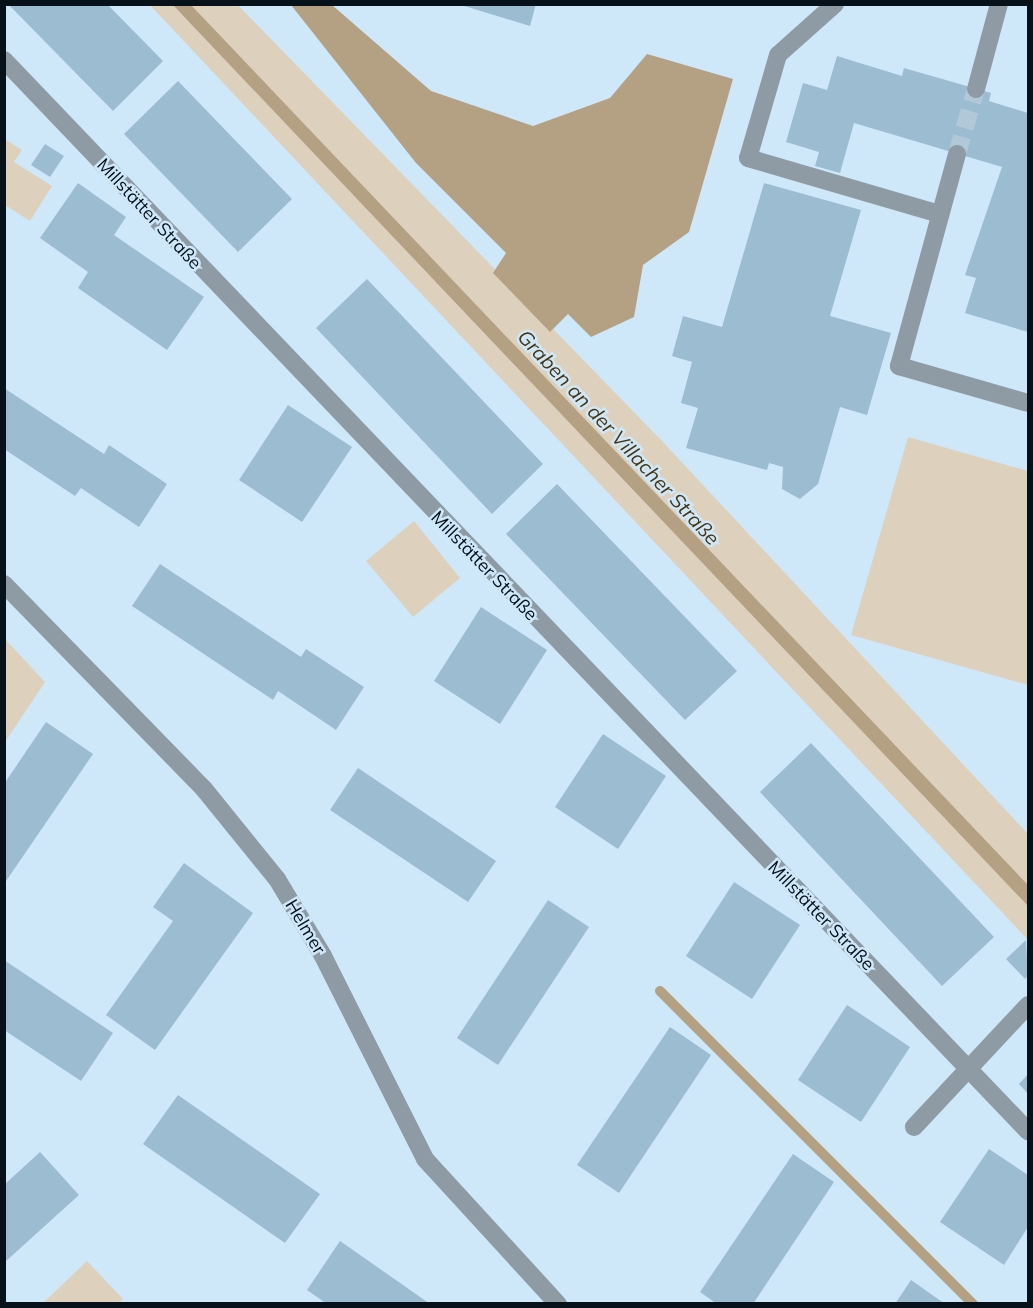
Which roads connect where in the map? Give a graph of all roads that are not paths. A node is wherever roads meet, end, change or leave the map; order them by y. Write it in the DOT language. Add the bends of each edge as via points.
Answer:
graph roads {
  1 [pos="836,4"];
  2 [pos="999,4"];
  3 [pos="4,60"];
  4 [pos="976,89"];
  5 [pos="957,154"];
  6 [pos="940,214"];
  7 [pos="1029,403"];
  8 [pos="4,584"];
  9 [pos="1029,1005"];
  10 [pos="968,1068"];
  11 [pos="914,1127"];
  12 [pos="1029,1131"];
  13 [pos="558,1304"];
  1 -- 6 [label="street" via="778,55 748,158"];
  2 -- 4 [label="street"];
  3 -- 10 [label="street, Millstätter Straße"];
  5 -- 6 [label="street"];
  6 -- 7 [label="street" via="900,366"];
  8 -- 13 [label="street, Helmer" via="204,789 277,879 323,956 425,1159"];
  9 -- 10 [label="street"];
  10 -- 11 [label="street"];
  10 -- 12 [label="street, Millstätter Straße"];
}
